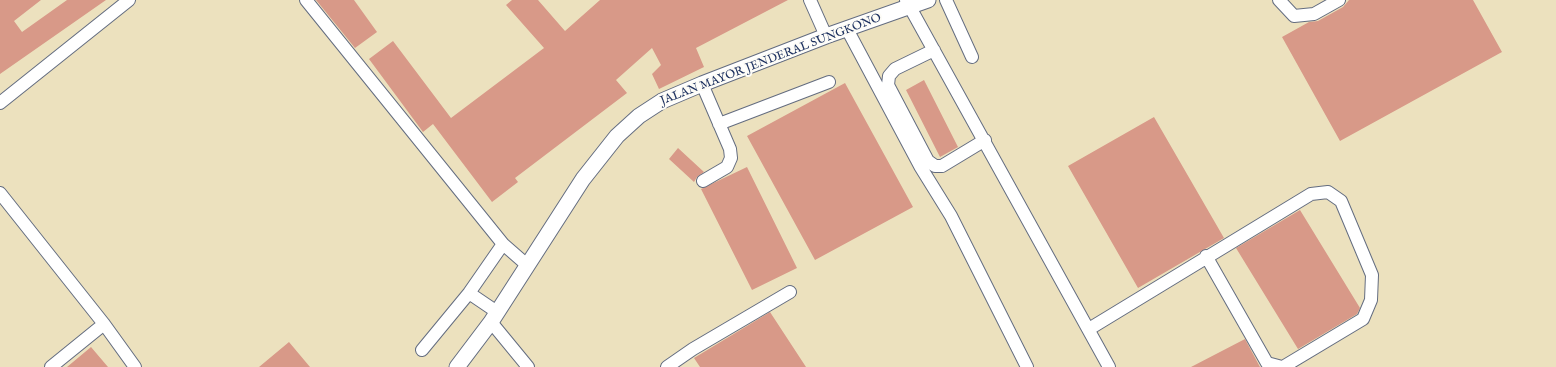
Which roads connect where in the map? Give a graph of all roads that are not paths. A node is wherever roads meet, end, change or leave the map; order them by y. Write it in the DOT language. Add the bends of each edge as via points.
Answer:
graph roads {
  1 [pos="129,0"];
  2 [pos="306,0"];
  3 [pos="810,0"];
  4 [pos="928,0"];
  5 [pos="946,0"];
  6 [pos="1279,0"];
  7 [pos="1339,0"];
  8 [pos="908,3"];
  9 [pos="847,29"];
  10 [pos="826,36"];
  11 [pos="934,50"];
  12 [pos="972,57"];
  13 [pos="829,82"];
  14 [pos="702,84"];
  15 [pos="0,103"];
  16 [pos="719,124"];
  17 [pos="984,140"];
  18 [pos="703,181"];
  19 [pos="0,193"];
  20 [pos="503,244"];
  21 [pos="1206,256"];
  22 [pos="527,265"];
  23 [pos="790,292"];
  24 [pos="469,293"];
  25 [pos="494,317"];
  26 [pos="104,324"];
  27 [pos="1089,329"];
  28 [pos="422,350"];
  29 [pos="51,367"];
  30 [pos="135,367"];
  31 [pos="457,367"];
  32 [pos="528,367"];
  33 [pos="667,367"];
  34 [pos="1027,367"];
  35 [pos="1109,367"];
  36 [pos="1282,367"];
  1 -- 15 [label="street"];
  2 -- 20 [label="street"];
  3 -- 10 [label="street"];
  4 -- 8 [label="main road, JALAN MAYOR JENDERAL SUNGKONO"];
  5 -- 12 [label="street"];
  6 -- 7 [label="street" via="1294,16 1314,14"];
  8 -- 9 [label="main road, JALAN MAYOR JENDERAL SUNGKONO"];
  8 -- 11 [label="street"];
  9 -- 10 [label="main road, JALAN MAYOR JENDERAL SUNGKONO"];
  9 -- 34 [label="street" via="920,166 951,216"];
  10 -- 14 [label="main road, JALAN MAYOR JENDERAL SUNGKONO"];
  11 -- 17 [label="street"];
  11 -- 17 [label="street" via="895,69 889,76 888,85 928,160 935,166 942,166"];
  13 -- 16 [label="street"];
  14 -- 16 [label="street"];
  14 -- 22 [label="main road, JALAN MAYOR JENDERAL SUNGKONO" via="662,101 639,116 617,136 584,179"];
  16 -- 18 [label="street" via="730,149 731,158 727,167"];
  17 -- 27 [label="street"];
  19 -- 26 [label="street"];
  20 -- 22 [label="street"];
  20 -- 24 [label="street"];
  21 -- 27 [label="street"];
  21 -- 36 [label="street" via="1267,362"];
  21 -- 36 [label="street" via="1311,194 1328,192 1341,201 1372,275 1371,300 1363,319"];
  22 -- 25 [label="main road, JALAN MAYOR JENDERAL SUNGKONO"];
  23 -- 33 [label="street"];
  24 -- 25 [label="street"];
  24 -- 28 [label="street"];
  25 -- 31 [label="main road, JALAN MAYOR JENDERAL SUNGKONO"];
  25 -- 32 [label="street"];
  26 -- 29 [label="street"];
  26 -- 30 [label="street"];
  27 -- 35 [label="street"];
}
